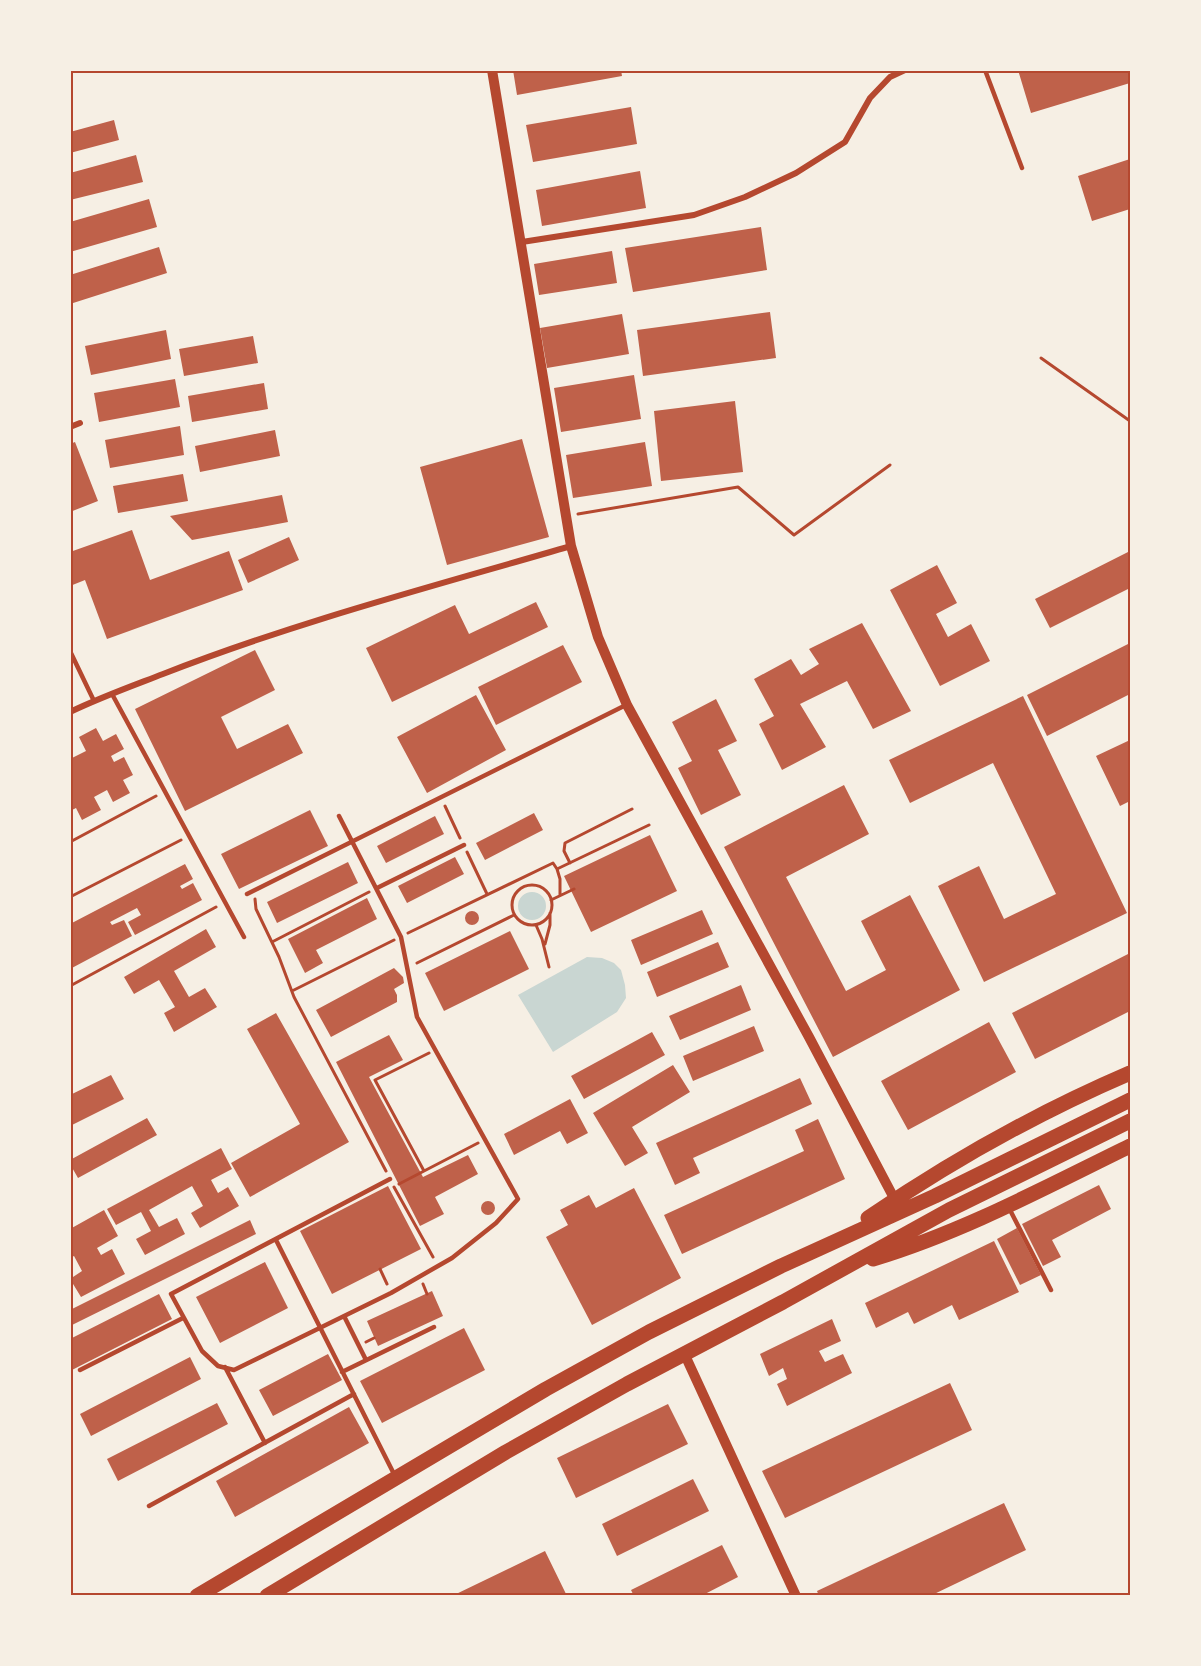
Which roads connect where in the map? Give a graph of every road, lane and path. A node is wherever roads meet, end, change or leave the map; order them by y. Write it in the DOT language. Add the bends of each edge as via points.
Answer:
graph roads {
  1 [pos="492,70"];
  2 [pos="905,70"];
  3 [pos="985,70"];
  4 [pos="1022,168"];
  5 [pos="522,242"];
  6 [pos="1041,358"];
  7 [pos="1131,421"];
  8 [pos="80,423"];
  9 [pos="70,427"];
  10 [pos="890,465"];
  11 [pos="567,515"];
  12 [pos="571,546"];
  13 [pos="70,651"];
  14 [pos="112,694"];
  15 [pos="94,701"];
  16 [pos="627,705"];
  17 [pos="70,712"];
  18 [pos="165,791"];
  19 [pos="632,809"];
  20 [pos="339,816"];
  21 [pos="649,825"];
  22 [pos="189,836"];
  23 [pos="352,841"];
  24 [pos="70,842"];
  25 [pos="464,845"];
  26 [pos="570,863"];
  27 [pos="557,869"];
  28 [pos="377,888"];
  29 [pos="257,889"];
  30 [pos="574,889"];
  31 [pos="247,894"];
  32 [pos="560,895"];
  33 [pos="70,897"];
  34 [pos="551,900"];
  35 [pos="225,902"];
  36 [pos="550,912"];
  37 [pos="514,915"];
  38 [pos="536,925"];
  39 [pos="244,937"];
  40 [pos="401,937"];
  41 [pos="272,942"];
  42 [pos="544,946"];
  43 [pos="549,967"];
  44 [pos="407,968"];
  45 [pos="70,986"];
  46 [pos="292,991"];
  47 [pos="436,1049"];
  48 [pos="1131,1073"];
  49 [pos="1131,1100"];
  50 [pos="1131,1120"];
  51 [pos="485,1140"];
  52 [pos="1131,1146"];
  53 [pos="424,1171"];
  54 [pos="390,1179"];
  55 [pos="394,1186"];
  56 [pos="895,1200"];
  57 [pos="1008,1205"];
  58 [pos="276,1240"];
  59 [pos="836,1240"];
  60 [pos="438,1266"];
  61 [pos="845,1268"];
  62 [pos="380,1269"];
  63 [pos="1051,1290"];
  64 [pos="391,1293"];
  65 [pos="344,1316"];
  66 [pos="183,1318"];
  67 [pos="320,1327"];
  68 [pos="434,1328"];
  69 [pos="684,1353"];
  70 [pos="366,1360"];
  71 [pos="225,1367"];
  72 [pos="80,1370"];
  73 [pos="342,1372"];
  74 [pos="354,1394"];
  75 [pos="265,1443"];
  76 [pos="396,1478"];
  77 [pos="149,1506"];
  78 [pos="196,1596"];
  79 [pos="267,1596"];
  80 [pos="796,1596"];
  1 -- 5 [label="street"];
  2 -- 5 [label="street" via="890,77 870,98 845,142 796,173 745,197 694,215"];
  3 -- 4 [label="lane"];
  5 -- 11 [label="street"];
  6 -- 7 [label="path"];
  8 -- 9 [label="street"];
  10 -- 11 [label="path" via="794,535 738,488"];
  11 -- 12 [label="street"];
  12 -- 14 [label="street" via="322,618 217,652"];
  12 -- 16 [label="street" via="598,637"];
  13 -- 15 [label="lane"];
  14 -- 15 [label="street"];
  14 -- 18 [label="lane"];
  15 -- 17 [label="street"];
  16 -- 23 [label="lane"];
  16 -- 56 [label="street"];
  18 -- 22 [label="lane"];
  18 -- 24 [label="path"];
  19 -- 26 [label="path" via="565,843"];
  20 -- 23 [label="lane"];
  21 -- 26 [label="path"];
  22 -- 33 [label="path"];
  22 -- 35 [label="lane"];
  23 -- 28 [label="lane"];
  23 -- 29 [label="lane"];
  25 -- 28 [label="lane"];
  26 -- 27 [label="path"];
  27 -- 32 [label="path"];
  27 -- 40 [label="path" via="553,862"];
  28 -- 40 [label="lane"];
  28 -- 41 [label="path"];
  29 -- 31 [label="lane"];
  29 -- 41 [label="path" via="256,909"];
  30 -- 32 [label="path"];
  32 -- 34 [label="path"];
  34 -- 36 [label="path"];
  34 -- 37 [label="path" via="543,889 524,887 514,896"];
  35 -- 39 [label="lane"];
  35 -- 45 [label="path"];
  36 -- 38 [label="path"];
  36 -- 42 [label="path"];
  37 -- 38 [label="path" via="523,923"];
  37 -- 44 [label="path"];
  38 -- 42 [label="path"];
  40 -- 44 [label="lane"];
  40 -- 46 [label="path"];
  41 -- 46 [label="path"];
  42 -- 43 [label="path"];
  44 -- 47 [label="lane" via="417,1017"];
  46 -- 54 [label="path"];
  47 -- 51 [label="lane"];
  47 -- 53 [label="path" via="375,1080"];
  48 -- 56 [label="main road" via="1031,1120"];
  49 -- 59 [label="main road"];
  50 -- 61 [label="main road" via="949,1210"];
  51 -- 53 [label="path"];
  51 -- 60 [label="lane" via="518,1199 496,1222"];
  52 -- 57 [label="main road"];
  53 -- 55 [label="path"];
  54 -- 55 [label="path"];
  54 -- 58 [label="lane"];
  55 -- 60 [label="path"];
  56 -- 59 [label="main road"];
  57 -- 61 [label="main road" via="923,1242"];
  57 -- 63 [label="lane"];
  58 -- 66 [label="lane" via="171,1294"];
  58 -- 67 [label="lane"];
  59 -- 76 [label="main road" via="639,1337"];
  60 -- 64 [label="lane"];
  61 -- 69 [label="main road"];
  62 -- 64 [label="path"];
  64 -- 65 [label="lane"];
  65 -- 67 [label="lane"];
  65 -- 70 [label="lane"];
  66 -- 71 [label="lane" via="202,1351 218,1366"];
  66 -- 72 [label="lane"];
  67 -- 71 [label="lane" via="234,1370"];
  67 -- 73 [label="lane"];
  68 -- 70 [label="lane"];
  69 -- 79 [label="main road" via="515,1447"];
  69 -- 80 [label="street"];
  70 -- 73 [label="lane"];
  71 -- 75 [label="lane"];
  73 -- 74 [label="lane"];
  74 -- 75 [label="lane"];
  74 -- 76 [label="lane"];
  75 -- 77 [label="lane"];
  76 -- 78 [label="main road"];
}
